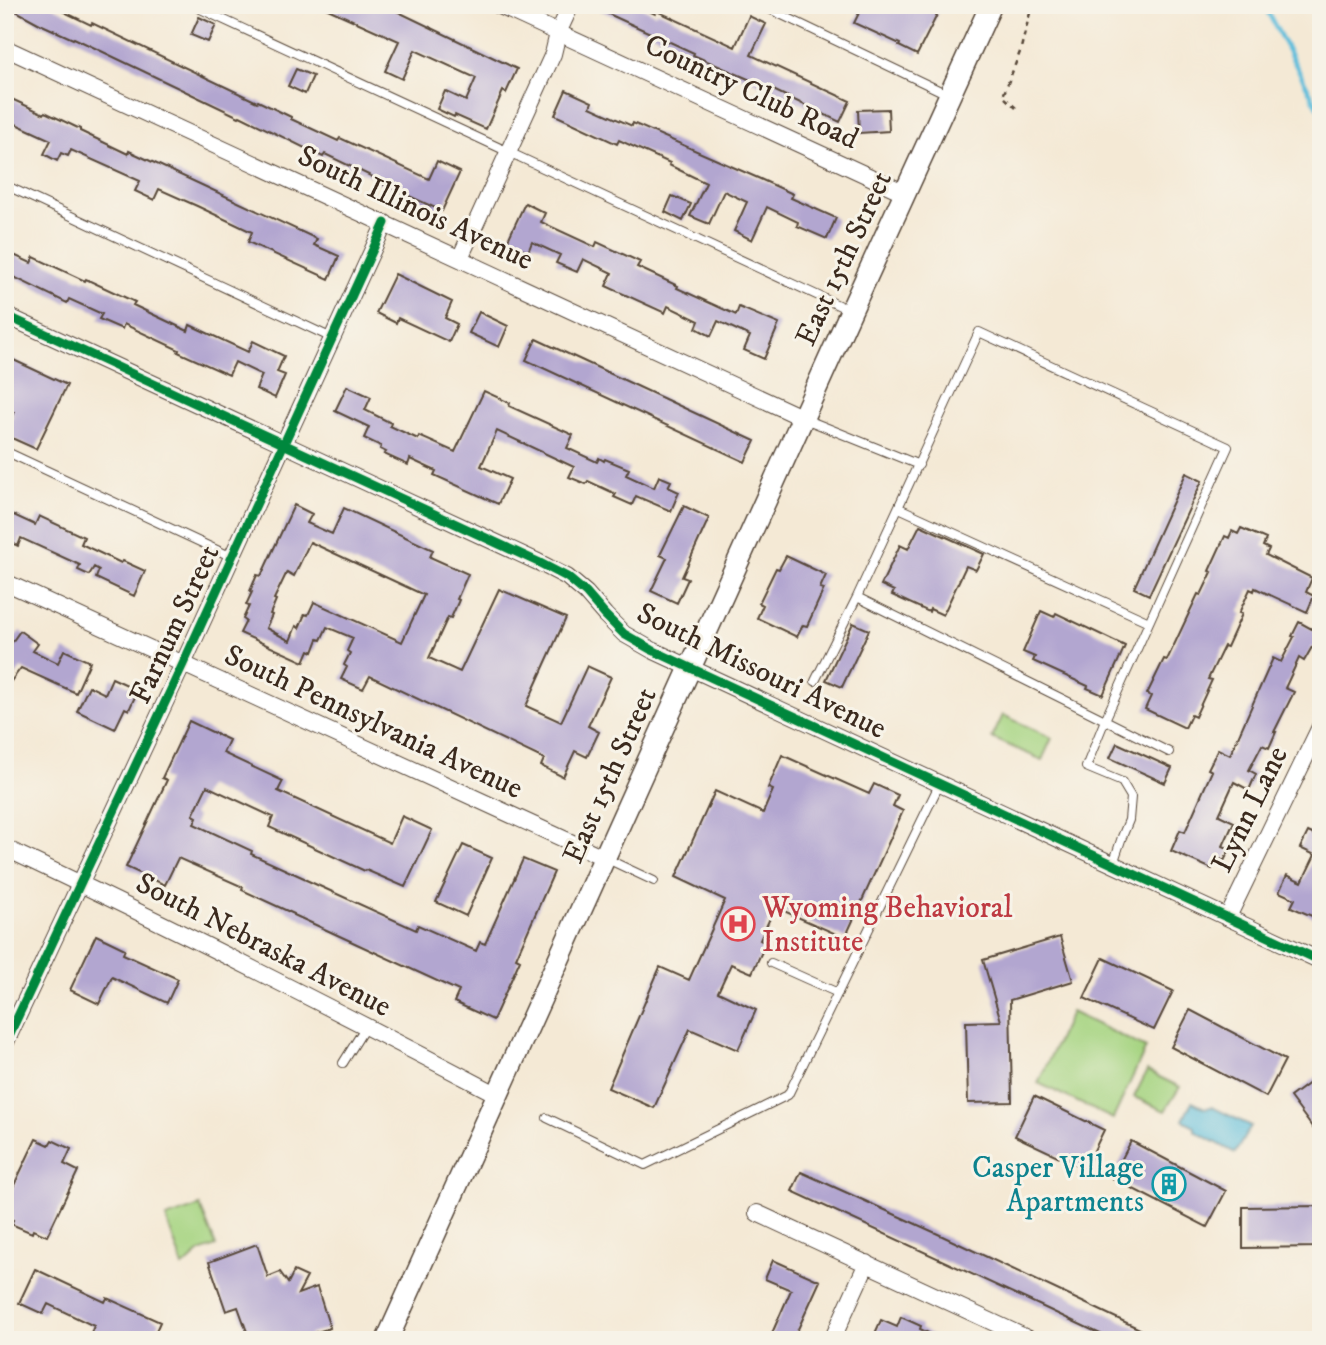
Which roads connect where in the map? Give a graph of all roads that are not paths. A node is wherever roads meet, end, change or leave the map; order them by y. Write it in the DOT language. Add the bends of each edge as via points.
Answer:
graph roads {
  1 [pos="192,5"];
  2 [pos="498,5"];
  3 [pos="571,5"];
  4 [pos="761,5"];
  5 [pos="991,5"];
  6 [pos="558,33"];
  7 [pos="5,48"];
  8 [pos="950,96"];
  9 [pos="508,152"];
  10 [pos="5,185"];
  11 [pos="905,193"];
  12 [pos="385,223"];
  13 [pos="460,258"];
  14 [pos="850,311"];
  15 [pos="5,315"];
  16 [pos="332,338"];
  17 [pos="803,418"];
  18 [pos="283,444"];
  19 [pos="5,451"];
  20 [pos="919,465"];
  21 [pos="899,508"];
  22 [pos="232,557"];
  23 [pos="5,582"];
  24 [pos="857,597"];
  25 [pos="1149,622"];
  26 [pos="183,664"];
  27 [pos="691,667"];
  28 [pos="815,681"];
  29 [pos="1105,720"];
  30 [pos="1321,725"];
  31 [pos="1169,752"];
  32 [pos="940,783"];
  33 [pos="5,848"];
  34 [pos="605,858"];
  35 [pos="1113,864"];
  36 [pos="654,881"];
  37 [pos="80,883"];
  38 [pos="1228,917"];
  39 [pos="1321,961"];
  40 [pos="771,963"];
  41 [pos="838,993"];
  42 [pos="366,1026"];
  43 [pos="5,1044"];
  44 [pos="343,1063"];
  45 [pos="496,1094"];
  46 [pos="547,1118"];
  47 [pos="757,1213"];
  48 [pos="867,1263"];
  49 [pos="1029,1339"];
  50 [pos="387,1340"];
  51 [pos="832,1340"];
  1 -- 9 [label="lane"];
  2 -- 6 [label="street, Country Club Road"];
  3 -- 6 [label="street"];
  4 -- 8 [label="lane"];
  5 -- 8 [label="main road, East 15th Street"];
  6 -- 9 [label="street"];
  6 -- 11 [label="street, Country Club Road"];
  7 -- 12 [label="street, South Illinois Avenue"];
  8 -- 11 [label="main road, East 15th Street"];
  9 -- 13 [label="street"];
  9 -- 14 [label="lane"];
  10 -- 16 [label="lane"];
  11 -- 14 [label="main road, East 15th Street"];
  12 -- 13 [label="street, South Illinois Avenue"];
  12 -- 16 [label="street, Farnum Street"];
  13 -- 17 [label="street, South Illinois Avenue"];
  14 -- 17 [label="main road, East 15th Street"];
  15 -- 18 [label="street, South Missouri Avenue"];
  16 -- 18 [label="street, Farnum Street"];
  17 -- 20 [label="lane"];
  17 -- 27 [label="main road, East 15th Street"];
  18 -- 22 [label="street, Farnum Street"];
  18 -- 27 [label="street, South Missouri Avenue" via="567,577 624,634"];
  19 -- 22 [label="lane"];
  20 -- 21 [label="lane"];
  20 -- 25 [label="lane" via="979,332 1228,447"];
  21 -- 24 [label="lane"];
  21 -- 25 [label="lane"];
  22 -- 26 [label="street, Farnum Street"];
  23 -- 26 [label="street, South Pennsylvania Avenue"];
  24 -- 28 [label="lane"];
  24 -- 29 [label="lane"];
  25 -- 29 [label="lane"];
  26 -- 34 [label="street, South Pennsylvania Avenue"];
  26 -- 37 [label="street, Farnum Street"];
  27 -- 32 [label="street, South Missouri Avenue"];
  27 -- 34 [label="main road, East 15th Street"];
  29 -- 31 [label="lane"];
  29 -- 35 [label="lane" via="1086,767 1122,782 1131,797 1129,820"];
  30 -- 38 [label="street, Lynn Lane"];
  32 -- 35 [label="street, South Missouri Avenue"];
  32 -- 41 [label="lane"];
  33 -- 37 [label="street, South Nebraska Avenue"];
  34 -- 36 [label="lane"];
  34 -- 45 [label="main road, East 15th Street"];
  35 -- 38 [label="street, South Missouri Avenue"];
  37 -- 42 [label="street, South Nebraska Avenue"];
  37 -- 43 [label="street, Farnum Street"];
  38 -- 39 [label="street, South Missouri Avenue"];
  40 -- 41 [label="lane"];
  41 -- 46 [label="lane" via="788,1095 645,1165"];
  42 -- 44 [label="lane"];
  42 -- 45 [label="street, South Nebraska Avenue"];
  45 -- 50 [label="main road, East 15th Street"];
  47 -- 48 [label="street"];
  48 -- 49 [label="street"];
  48 -- 51 [label="street"];
}
